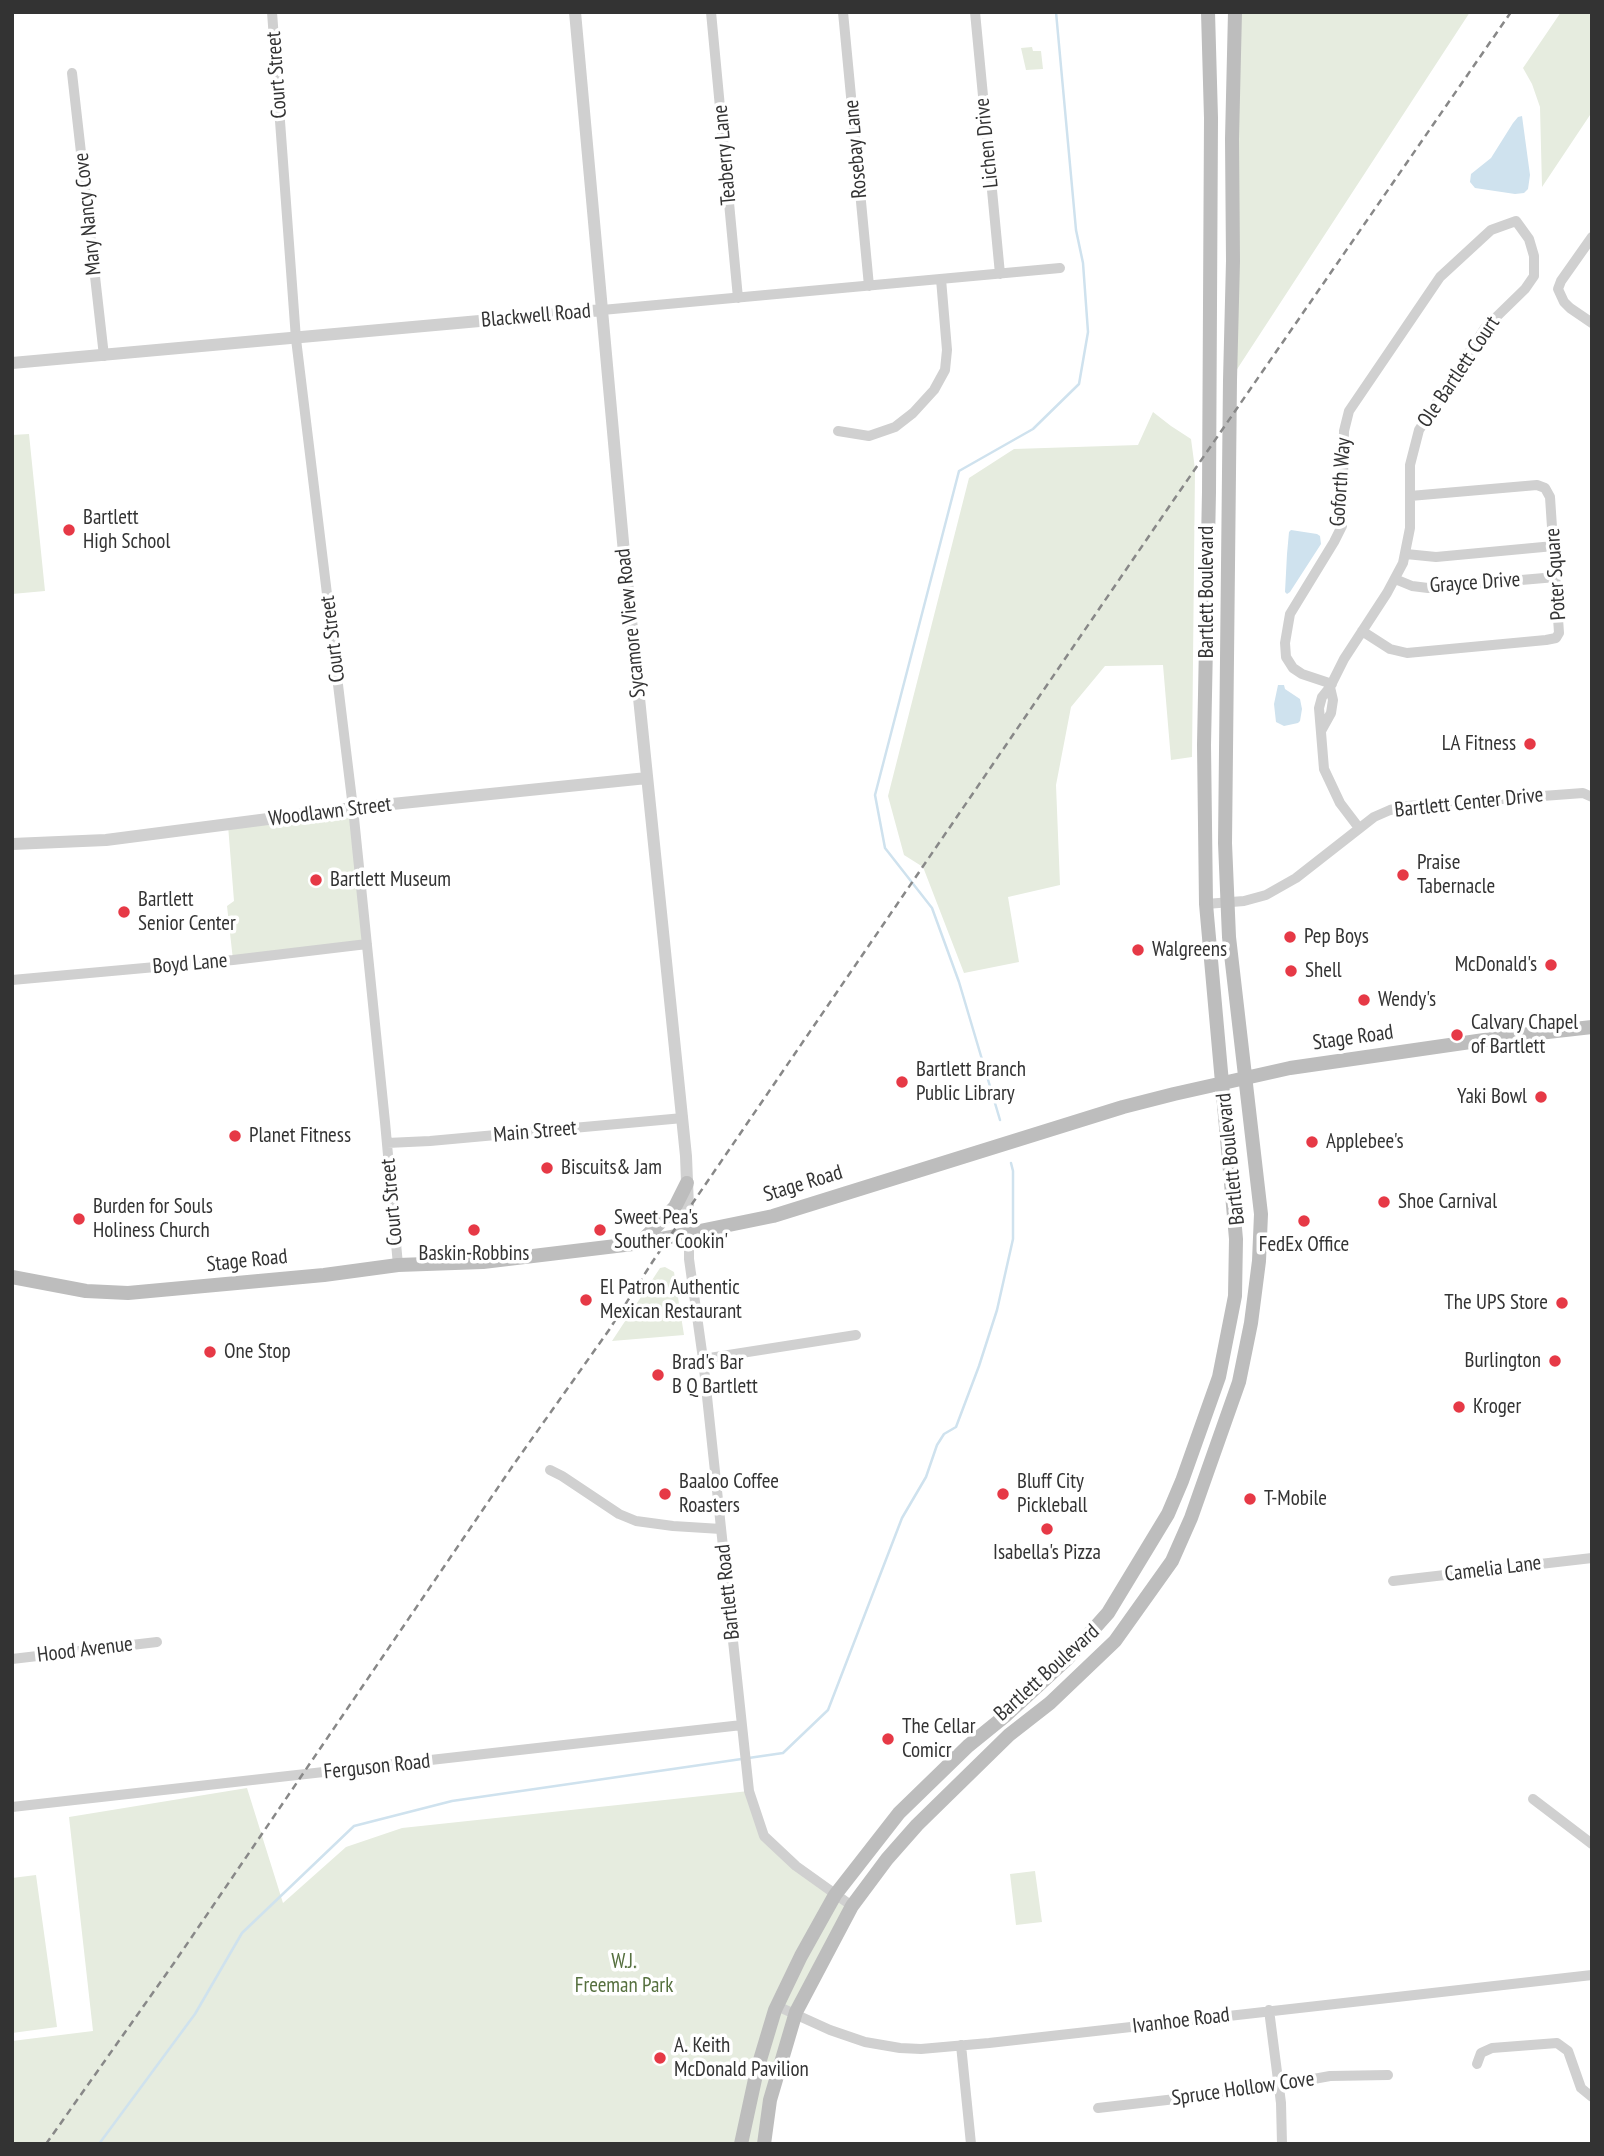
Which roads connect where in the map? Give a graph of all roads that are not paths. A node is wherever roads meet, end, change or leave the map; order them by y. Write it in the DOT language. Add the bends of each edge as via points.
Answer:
graph roads {
  1 [pos="272,12"];
  2 [pos="575,12"];
  3 [pos="711,12"];
  4 [pos="843,12"];
  5 [pos="975,12"];
  6 [pos="1209,12"];
  7 [pos="1235,12"];
  8 [pos="72,73"];
  9 [pos="1516,222"];
  10 [pos="1592,237"];
  11 [pos="1060,268"];
  12 [pos="1000,274"];
  13 [pos="941,279"];
  14 [pos="869,286"];
  15 [pos="738,298"];
  16 [pos="602,310"];
  17 [pos="1592,323"];
  18 [pos="296,339"];
  19 [pos="104,356"];
  20 [pos="12,363"];
  21 [pos="838,431"];
  22 [pos="1410,496"];
  23 [pos="1554,546"];
  24 [pos="1406,554"];
  25 [pos="1556,577"];
  26 [pos="1395,579"];
  27 [pos="1362,631"];
  28 [pos="1331,685"];
  29 [pos="647,778"];
  30 [pos="1592,797"];
  31 [pos="353,808"];
  32 [pos="1359,828"];
  33 [pos="12,844"];
  34 [pos="1228,903"];
  35 [pos="1206,904"];
  36 [pos="367,944"];
  37 [pos="12,980"];
  38 [pos="1592,1027"];
  39 [pos="1244,1078"];
  40 [pos="1221,1083"];
  41 [pos="682,1118"];
  42 [pos="387,1143"];
  43 [pos="687,1183"];
  44 [pos="689,1233"];
  45 [pos="641,1243"];
  46 [pos="398,1265"];
  47 [pos="12,1277"];
  48 [pos="856,1335"];
  49 [pos="703,1359"];
  50 [pos="550,1470"];
  51 [pos="721,1529"];
  52 [pos="1592,1558"];
  53 [pos="1393,1581"];
  54 [pos="157,1642"];
  55 [pos="12,1659"];
  56 [pos="1035,1689"];
  57 [pos="1050,1703"];
  58 [pos="742,1725"];
  59 [pos="1533,1799"];
  60 [pos="12,1807"];
  61 [pos="899,1813"];
  62 [pos="917,1825"];
  63 [pos="1592,1844"];
  64 [pos="835,1895"];
  65 [pos="852,1906"];
  66 [pos="1592,1975"];
  67 [pos="777,2006"];
  68 [pos="1269,2010"];
  69 [pos="796,2012"];
  70 [pos="961,2045"];
  71 [pos="1477,2064"];
  72 [pos="1388,2075"];
  73 [pos="1279,2085"];
  74 [pos="1592,2097"];
  75 [pos="1098,2108"];
  76 [pos="741,2144"];
  77 [pos="764,2144"];
  78 [pos="971,2144"];
  79 [pos="1282,2144"];
  1 -- 18 [label="street, Court Street"];
  2 -- 16 [label="street, Sycamore View Road"];
  3 -- 15 [label="street, Teaberry Lane"];
  4 -- 14 [label="street, Rosebay Lane"];
  5 -- 12 [label="street, Lichen Drive"];
  6 -- 35 [label="main road, Bartlett Boulevard"];
  7 -- 34 [label="main road, Bartlett Boulevard"];
  8 -- 19 [label="street, Mary Nancy Cove"];
  9 -- 22 [label="street, Ole Bartlett Court" via="1529,239 1534,276 1485,328 1422,423 1412,455"];
  9 -- 28 [label="street, Goforth Way" via="1492,229 1440,277 1349,411 1344,431 1342,526 1290,614 1285,643 1293,668"];
  10 -- 17 [label="street" via="1558,289 1564,302"];
  11 -- 12 [label="street, Blackwell Road"];
  12 -- 13 [label="street, Blackwell Road"];
  13 -- 14 [label="street, Blackwell Road"];
  13 -- 21 [label="street" via="947,350 945,370 933,390 895,427 869,436"];
  14 -- 15 [label="street, Blackwell Road"];
  15 -- 16 [label="street, Blackwell Road"];
  16 -- 18 [label="street, Blackwell Road"];
  16 -- 29 [label="street, Sycamore View Road"];
  18 -- 19 [label="street, Blackwell Road"];
  18 -- 31 [label="street, Court Street"];
  19 -- 20 [label="street, Blackwell Road"];
  22 -- 23 [label="street, Poter Square" via="1543,486 1550,497"];
  22 -- 24 [label="street, Ole Bartlett Court"];
  23 -- 24 [label="street, Grayce Drive" via="1436,557"];
  23 -- 25 [label="street, Poter Square"];
  24 -- 26 [label="street, Ole Bartlett Court"];
  25 -- 26 [label="street, Grayce Drive" via="1428,589"];
  25 -- 27 [label="street, Poter Square" via="1560,629 1553,639 1402,653"];
  26 -- 27 [label="street, Ole Bartlett Court"];
  27 -- 28 [label="street, Ole Bartlett Court"];
  28 -- 32 [label="street, Ole Bartlett Court" via="1331,713 1321,730 1322,758 1340,803"];
  29 -- 31 [label="street, Woodlawn Street"];
  29 -- 41 [label="street, Sycamore View Road"];
  30 -- 32 [label="street, Bartlett Center Drive" via="1583,793 1408,806 1381,813"];
  31 -- 33 [label="street, Woodlawn Street" via="106,840"];
  31 -- 36 [label="street, Court Street"];
  32 -- 34 [label="street, Bartlett Center Drive" via="1296,878 1266,895"];
  34 -- 35 [label="street, Bartlett Center Drive"];
  34 -- 39 [label="main road, Bartlett Boulevard"];
  35 -- 40 [label="main road, Bartlett Boulevard"];
  36 -- 37 [label="street, Boyd Lane"];
  36 -- 42 [label="street, Court Street"];
  38 -- 39 [label="main road, Stage Road" via="1354,1058"];
  39 -- 40 [label="main road, Stage Road"];
  39 -- 57 [label="main road, Bartlett Boulevard" via="1261,1214 1254,1302 1239,1382 1171,1561 1115,1642"];
  40 -- 44 [label="main road, Stage Road" via="1133,1104 773,1216"];
  40 -- 56 [label="main road, Bartlett Boulevard" via="1236,1239 1235,1296 1219,1377 1168,1514 1108,1613"];
  41 -- 42 [label="street, Main Street"];
  41 -- 43 [label="street, Sycamore View Road"];
  42 -- 46 [label="street, Court Street"];
  43 -- 44 [label="street, Sycamore View Road"];
  43 -- 45 [label="main road" via="675,1207"];
  44 -- 45 [label="main road, Stage Road"];
  44 -- 49 [label="street, Bartlett Road"];
  45 -- 46 [label="main road, Stage Road" via="485,1262"];
  46 -- 47 [label="main road, Stage Road" via="128,1293 86,1291"];
  48 -- 49 [label="street"];
  49 -- 51 [label="street, Bartlett Road"];
  50 -- 51 [label="street" via="636,1521"];
  51 -- 58 [label="street, Bartlett Road"];
  52 -- 53 [label="street, Camelia Lane"];
  54 -- 55 [label="street, Hood Avenue"];
  56 -- 57 [label="main road"];
  56 -- 61 [label="main road, Bartlett Boulevard"];
  57 -- 62 [label="main road, Bartlett Boulevard"];
  58 -- 60 [label="street, Ferguson Road"];
  58 -- 64 [label="street, Bartlett Road" via="749,1791 764,1836"];
  59 -- 63 [label="street"];
  61 -- 62 [label="main road"];
  61 -- 64 [label="main road, Bartlett Boulevard"];
  62 -- 65 [label="main road, Bartlett Boulevard"];
  64 -- 65 [label="street, Bartlett Road"];
  64 -- 67 [label="main road, Bartlett Boulevard"];
  65 -- 69 [label="main road, Bartlett Boulevard"];
  66 -- 68 [label="street, Ivanhoe Road"];
  67 -- 69 [label="street, Ivanhoe Road"];
  67 -- 76 [label="main road, Bartlett Boulevard"];
  68 -- 70 [label="street, Ivanhoe Road"];
  68 -- 73 [label="street"];
  69 -- 70 [label="street, Ivanhoe Road" via="830,2030 883,2046"];
  69 -- 77 [label="main road, Bartlett Boulevard" via="771,2099"];
  70 -- 78 [label="street"];
  71 -- 74 [label="street" via="1481,2053 1492,2048 1557,2043 1568,2051 1581,2088"];
  72 -- 73 [label="street, Spruce Hollow Cove" via="1330,2076"];
  73 -- 75 [label="street, Spruce Hollow Cove"];
  73 -- 79 [label="street"];
}
